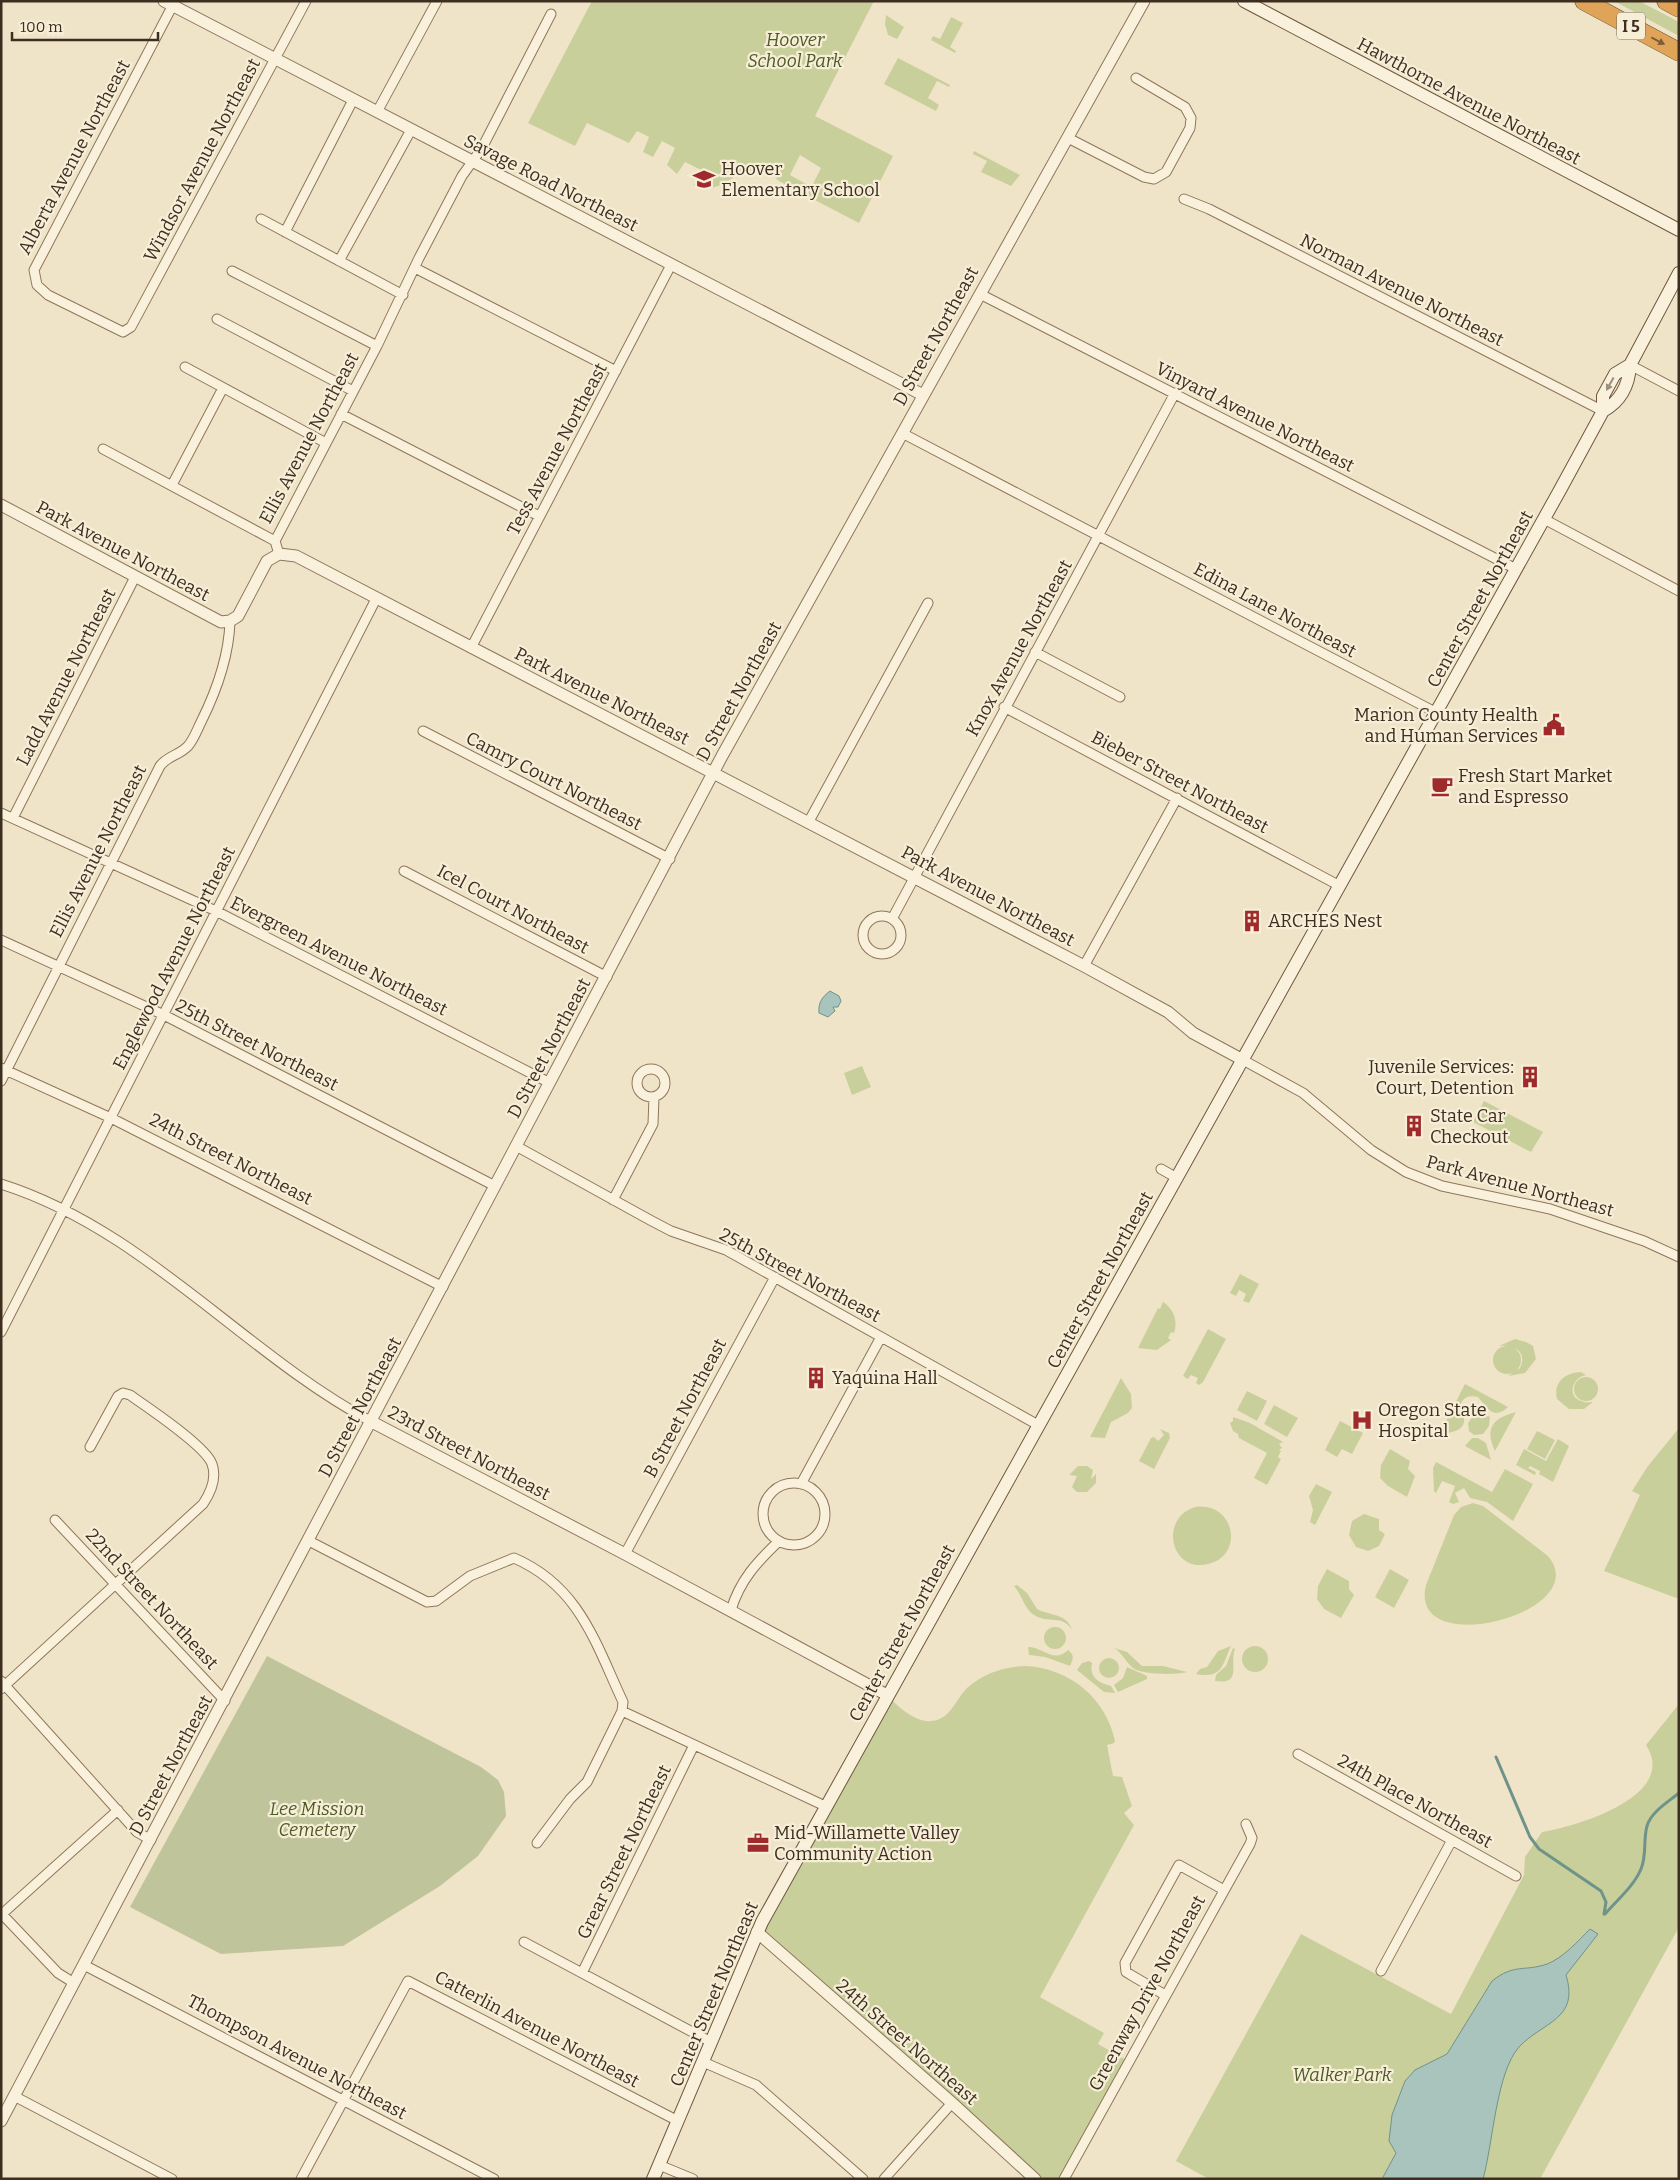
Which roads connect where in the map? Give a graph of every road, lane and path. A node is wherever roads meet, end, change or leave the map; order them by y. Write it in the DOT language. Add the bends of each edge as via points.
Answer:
graph roads {
  1 [pos="306,1"];
  2 [pos="437,1"];
  3 [pos="1144,1"];
  4 [pos="1244,1"];
  5 [pos="1584,1"];
  6 [pos="1666,1"];
  7 [pos="170,3"];
  8 [pos="1679,8"];
  9 [pos="551,14"];
  10 [pos="1679,52"];
  11 [pos="275,58"];
  12 [pos="1136,78"];
  13 [pos="353,100"];
  14 [pos="377,112"];
  15 [pos="411,130"];
  16 [pos="1068,138"];
  17 [pos="472,162"];
  18 [pos="1184,199"];
  19 [pos="261,219"];
  20 [pos="1679,230"];
  21 [pos="286,232"];
  22 [pos="339,261"];
  23 [pos="671,265"];
  24 [pos="415,268"];
  25 [pos="232,271"];
  26 [pos="1679,273"];
  27 [pos="980,294"];
  28 [pos="403,295"];
  29 [pos="217,319"];
  30 [pos="126,332"];
  31 [pos="377,346"];
  32 [pos="1630,365"];
  33 [pos="185,367"];
  34 [pos="616,371"];
  35 [pos="223,388"];
  36 [pos="353,391"];
  37 [pos="1679,391"];
  38 [pos="1175,393"];
  39 [pos="923,395"];
  40 [pos="1603,411"];
  41 [pos="341,414"];
  42 [pos="902,433"];
  43 [pos="326,442"];
  44 [pos="103,449"];
  45 [pos="172,485"];
  46 [pos="1,505"];
  47 [pos="539,516"];
  48 [pos="1544,519"];
  49 [pos="1099,536"];
  50 [pos="275,541"];
  51 [pos="279,554"];
  52 [pos="1516,569"];
  53 [pos="135,577"];
  54 [pos="1679,591"];
  55 [pos="376,599"];
  56 [pos="928,603"];
  57 [pos="230,621"];
  58 [pos="471,648"];
  59 [pos="1035,652"];
  60 [pos="1120,697"];
  61 [pos="1004,707"];
  62 [pos="1437,712"];
  63 [pos="423,731"];
  64 [pos="714,774"];
  65 [pos="1178,798"];
  66 [pos="1,813"];
  67 [pos="13,818"];
  68 [pos="808,823"];
  69 [pos="670,859"];
  70 [pos="112,864"];
  71 [pos="404,871"];
  72 [pos="914,877"];
  73 [pos="1340,886"];
  74 [pos="216,911"];
  75 [pos="892,918"];
  76 [pos="1,940"];
  77 [pos="1084,966"];
  78 [pos="59,967"];
  79 [pos="607,977"];
  80 [pos="164,1015"];
  81 [pos="1243,1060"];
  82 [pos="4,1070"];
  83 [pos="1,1081"];
  84 [pos="550,1084"];
  85 [pos="654,1097"];
  86 [pos="111,1118"];
  87 [pos="516,1146"];
  88 [pos="1161,1169"];
  89 [pos="1177,1178"];
  90 [pos="1,1184"];
  91 [pos="495,1186"];
  92 [pos="613,1200"];
  93 [pos="64,1211"];
  94 [pos="1679,1256"];
  95 [pos="774,1277"];
  96 [pos="443,1287"];
  97 [pos="1,1332"];
  98 [pos="881,1337"];
  99 [pos="372,1422"];
  100 [pos="1038,1425"];
  101 [pos="90,1447"];
  102 [pos="801,1484"];
  103 [pos="55,1520"];
  104 [pos="309,1541"];
  105 [pos="779,1541"];
  106 [pos="625,1554"];
  107 [pos="116,1584"];
  108 [pos="731,1610"];
  109 [pos="3,1685"];
  110 [pos="887,1695"];
  111 [pos="225,1701"];
  112 [pos="622,1711"];
  113 [pos="694,1745"];
  114 [pos="1298,1754"];
  115 [pos="825,1806"];
  116 [pos="118,1810"];
  117 [pos="1246,1824"];
  118 [pos="150,1840"];
  119 [pos="1452,1840"];
  120 [pos="538,1843"];
  121 [pos="1516,1876"];
  122 [pos="1224,1890"];
  123 [pos="2,1914"];
  124 [pos="757,1932"];
  125 [pos="524,1942"];
  126 [pos="84,1964"];
  127 [pos="1381,1971"];
  128 [pos="582,1973"];
  129 [pos="74,1983"];
  130 [pos="1165,1995"];
  131 [pos="711,2042"];
  132 [pos="703,2062"];
  133 [pos="14,2096"];
  134 [pos="343,2100"];
  135 [pos="952,2103"];
  136 [pos="1,2121"];
  137 [pos="678,2121"];
  138 [pos="659,2164"];
  139 [pos="172,2179"];
  140 [pos="301,2179"];
  141 [pos="494,2179"];
  142 [pos="654,2179"];
  143 [pos="693,2179"];
  144 [pos="863,2179"];
  145 [pos="884,2179"];
  146 [pos="1035,2179"];
  147 [pos="1064,2179"];
  1 -- 11 [label="street, Windsor Avenue Northeast"];
  2 -- 14 [label="street"];
  3 -- 16 [label="street, D Street Northeast"];
  4 -- 20 [label="main road, Hawthorne Avenue Northeast"];
  5 -- 10 [label="highway, I 5, one-way"];
  6 -- 8 [label="highway, I 5"];
  7 -- 11 [label="street, Savage Road Northeast"];
  7 -- 30 [label="street, Alberta Avenue Northeast" via="36,264 34,276 37,285 48,295 120,332"];
  9 -- 17 [label="street, Ellis Avenue Northeast"];
  11 -- 13 [label="street, Savage Road Northeast"];
  11 -- 30 [label="street, Windsor Avenue Northeast"];
  12 -- 16 [label="street" via="1185,107 1191,118 1190,128 1163,175 1154,179 1144,177"];
  13 -- 14 [label="street, Savage Road Northeast"];
  13 -- 21 [label="street"];
  14 -- 15 [label="street, Savage Road Northeast"];
  15 -- 17 [label="street, Savage Road Northeast"];
  15 -- 22 [label="street"];
  16 -- 27 [label="street, D Street Northeast"];
  17 -- 23 [label="street, Savage Road Northeast"];
  17 -- 24 [label="street, Ellis Avenue Northeast"];
  18 -- 40 [label="street, Norman Avenue Northeast"];
  19 -- 21 [label="street"];
  21 -- 22 [label="street"];
  22 -- 28 [label="street"];
  23 -- 34 [label="street, Tess Avenue Northeast"];
  23 -- 39 [label="street, Savage Road Northeast"];
  24 -- 28 [label="street, Ellis Avenue Northeast"];
  24 -- 34 [label="street"];
  25 -- 31 [label="street"];
  26 -- 32 [label="main road, Center Street Northeast"];
  27 -- 38 [label="street, Vinyard Avenue Northeast"];
  27 -- 39 [label="street, D Street Northeast"];
  28 -- 31 [label="street, Ellis Avenue Northeast"];
  29 -- 36 [label="street"];
  31 -- 36 [label="street, Ellis Avenue Northeast"];
  32 -- 37 [label="street"];
  32 -- 40 [label="main road, Center Street Northeast" via="1629,381 1616,404"];
  33 -- 35 [label="street"];
  34 -- 47 [label="street, Tess Avenue Northeast"];
  35 -- 43 [label="street"];
  35 -- 45 [label="street"];
  36 -- 41 [label="street, Ellis Avenue Northeast"];
  38 -- 49 [label="street, Knox Avenue Northeast"];
  38 -- 52 [label="street, Vinyard Avenue Northeast"];
  39 -- 42 [label="street, D Street Northeast"];
  40 -- 48 [label="main road, Center Street Northeast"];
  41 -- 43 [label="street, Ellis Avenue Northeast"];
  41 -- 47 [label="street"];
  42 -- 49 [label="street, Edina Lane Northeast"];
  42 -- 64 [label="street, D Street Northeast"];
  43 -- 50 [label="street, Ellis Avenue Northeast"];
  44 -- 45 [label="street"];
  45 -- 50 [label="street"];
  46 -- 53 [label="street, Park Avenue Northeast"];
  47 -- 58 [label="street, Tess Avenue Northeast"];
  48 -- 52 [label="main road, Center Street Northeast"];
  48 -- 54 [label="street"];
  49 -- 59 [label="street, Knox Avenue Northeast"];
  49 -- 62 [label="street, Edina Lane Northeast"];
  50 -- 51 [label="street, Ellis Avenue Northeast"];
  51 -- 55 [label="street, Park Avenue Northeast" via="296,556"];
  51 -- 57 [label="street" via="267,561 241,612"];
  52 -- 62 [label="main road, Center Street Northeast"];
  53 -- 57 [label="street, Park Avenue Northeast" via="216,620"];
  53 -- 67 [label="street, Ladd Avenue Northeast"];
  55 -- 58 [label="street, Park Avenue Northeast"];
  55 -- 74 [label="street, Englewood Avenue Northeast"];
  56 -- 68 [label="street"];
  57 -- 70 [label="street, Ellis Avenue Northeast" via="230,639 214,696 187,748 160,766"];
  58 -- 64 [label="street, Park Avenue Northeast"];
  59 -- 60 [label="street"];
  59 -- 61 [label="street, Knox Avenue Northeast"];
  61 -- 65 [label="street, Bieber Street Northeast"];
  61 -- 72 [label="street, Knox Avenue Northeast"];
  62 -- 73 [label="main road, Center Street Northeast"];
  63 -- 69 [label="street, Camry Court Northeast"];
  64 -- 68 [label="street, Park Avenue Northeast"];
  64 -- 69 [label="street, D Street Northeast"];
  65 -- 73 [label="street, Bieber Street Northeast"];
  65 -- 77 [label="street"];
  66 -- 67 [label="street, Evergreen Avenue Northeast"];
  67 -- 70 [label="street, Evergreen Avenue Northeast"];
  68 -- 72 [label="street, Park Avenue Northeast"];
  69 -- 79 [label="street, D Street Northeast"];
  70 -- 74 [label="street, Evergreen Avenue Northeast"];
  70 -- 78 [label="street, Ellis Avenue Northeast"];
  71 -- 79 [label="street, Icel Court Northeast"];
  72 -- 75 [label="street, Knox Avenue Northeast"];
  72 -- 77 [label="street, Park Avenue Northeast"];
  73 -- 81 [label="main road, Center Street Northeast"];
  74 -- 80 [label="street, Englewood Avenue Northeast"];
  74 -- 84 [label="street, Evergreen Avenue Northeast"];
  75 -- 75 [label="street" via="899,927 899,943 889,952 872,951 864,941 867,924 881,916"];
  76 -- 78 [label="street, 25th Street Northeast"];
  77 -- 81 [label="street, Park Avenue Northeast" via="1168,1012 1194,1033"];
  78 -- 80 [label="street, 25th Street Northeast"];
  78 -- 82 [label="street, Ellis Avenue Northeast"];
  79 -- 84 [label="street, D Street Northeast"];
  80 -- 86 [label="street, Englewood Avenue Northeast"];
  80 -- 91 [label="street, 25th Street Northeast"];
  81 -- 89 [label="main road, Center Street Northeast"];
  81 -- 94 [label="street, Park Avenue Northeast" via="1303,1093 1371,1150 1406,1172 1442,1186 1550,1209"];
  82 -- 83 [label="street, Ellis Avenue Northeast"];
  82 -- 86 [label="street, 24th Street Northeast"];
  84 -- 87 [label="street, D Street Northeast"];
  85 -- 92 [label="street" via="653,1124"];
  86 -- 93 [label="street, Englewood Avenue Northeast"];
  86 -- 96 [label="street, 24th Street Northeast"];
  87 -- 91 [label="street, D Street Northeast"];
  87 -- 92 [label="street, 25th Street Northeast"];
  88 -- 89 [label="street"];
  89 -- 100 [label="main road, Center Street Northeast"];
  90 -- 93 [label="street, 23rd Street Northeast"];
  91 -- 96 [label="street, D Street Northeast"];
  92 -- 95 [label="street, 25th Street Northeast" via="671,1231 726,1250"];
  93 -- 97 [label="street, Englewood Avenue Northeast"];
  93 -- 99 [label="street, 23rd Street Northeast" via="126,1246 304,1381"];
  95 -- 98 [label="street, 25th Street Northeast"];
  95 -- 106 [label="street, B Street Northeast"];
  96 -- 99 [label="street, D Street Northeast"];
  98 -- 100 [label="street, 25th Street Northeast"];
  98 -- 102 [label="street"];
  99 -- 104 [label="street, D Street Northeast"];
  99 -- 106 [label="street, 23rd Street Northeast"];
  100 -- 110 [label="main road, Center Street Northeast"];
  101 -- 107 [label="street" via="114,1402 123,1393 138,1400 193,1442 212,1463 214,1478 211,1492 203,1504"];
  102 -- 105 [label="street" via="781,1485 773,1491 763,1508 766,1527"];
  102 -- 105 [label="street" via="810,1488 822,1502 821,1529 808,1541 799,1544"];
  103 -- 107 [label="street, 22nd Street Northeast"];
  104 -- 111 [label="street, D Street Northeast"];
  104 -- 112 [label="street" via="427,1602 436,1601 470,1576 509,1558 518,1560 561,1588 574,1604 592,1634 623,1702"];
  105 -- 108 [label="street" via="748,1572"];
  106 -- 108 [label="street, 23rd Street Northeast"];
  107 -- 109 [label="street"];
  107 -- 111 [label="street, 22nd Street Northeast"];
  108 -- 110 [label="street, 23rd Street Northeast"];
  109 -- 116 [label="street"];
  110 -- 115 [label="main road, Center Street Northeast"];
  111 -- 118 [label="street, D Street Northeast"];
  112 -- 113 [label="street"];
  112 -- 120 [label="street" via="588,1782 570,1799"];
  113 -- 115 [label="street"];
  113 -- 128 [label="street, Grear Street Northeast"];
  114 -- 119 [label="street, 24th Place Northeast"];
  115 -- 124 [label="main road, Center Street Northeast"];
  116 -- 118 [label="street" via="137,1832"];
  116 -- 123 [label="street"];
  117 -- 122 [label="street, Greenway Drive Northeast" via="1252,1838 1250,1844"];
  118 -- 126 [label="street, D Street Northeast"];
  119 -- 121 [label="street, 24th Place Northeast"];
  119 -- 127 [label="street"];
  122 -- 130 [label="street, Greenway Drive Northeast"];
  122 -- 130 [label="street" via="1179,1866 1125,1963 1126,1972"];
  123 -- 129 [label="street" via="58,1973"];
  124 -- 131 [label="main road, Center Street Northeast"];
  124 -- 135 [label="street, 24th Street Northeast"];
  125 -- 128 [label="street"];
  126 -- 129 [label="street, D Street Northeast"];
  126 -- 134 [label="street, Thompson Avenue Northeast"];
  128 -- 131 [label="street"];
  129 -- 133 [label="street, D Street Northeast"];
  130 -- 147 [label="street, Greenway Drive Northeast"];
  131 -- 132 [label="main road, Center Street Northeast"];
  132 -- 137 [label="main road, Center Street Northeast"];
  132 -- 144 [label="street" via="756,2085"];
  133 -- 136 [label="street, D Street Northeast"];
  133 -- 139 [label="street"];
  134 -- 137 [label="street, Catterlin Avenue Northeast" via="408,1981"];
  134 -- 140 [label="street"];
  134 -- 141 [label="street, Thompson Avenue Northeast"];
  135 -- 145 [label="street"];
  135 -- 146 [label="street, 24th Street Northeast"];
  137 -- 138 [label="main road, Center Street Northeast"];
  138 -- 142 [label="main road, Center Street Northeast"];
  138 -- 143 [label="street"];
}
